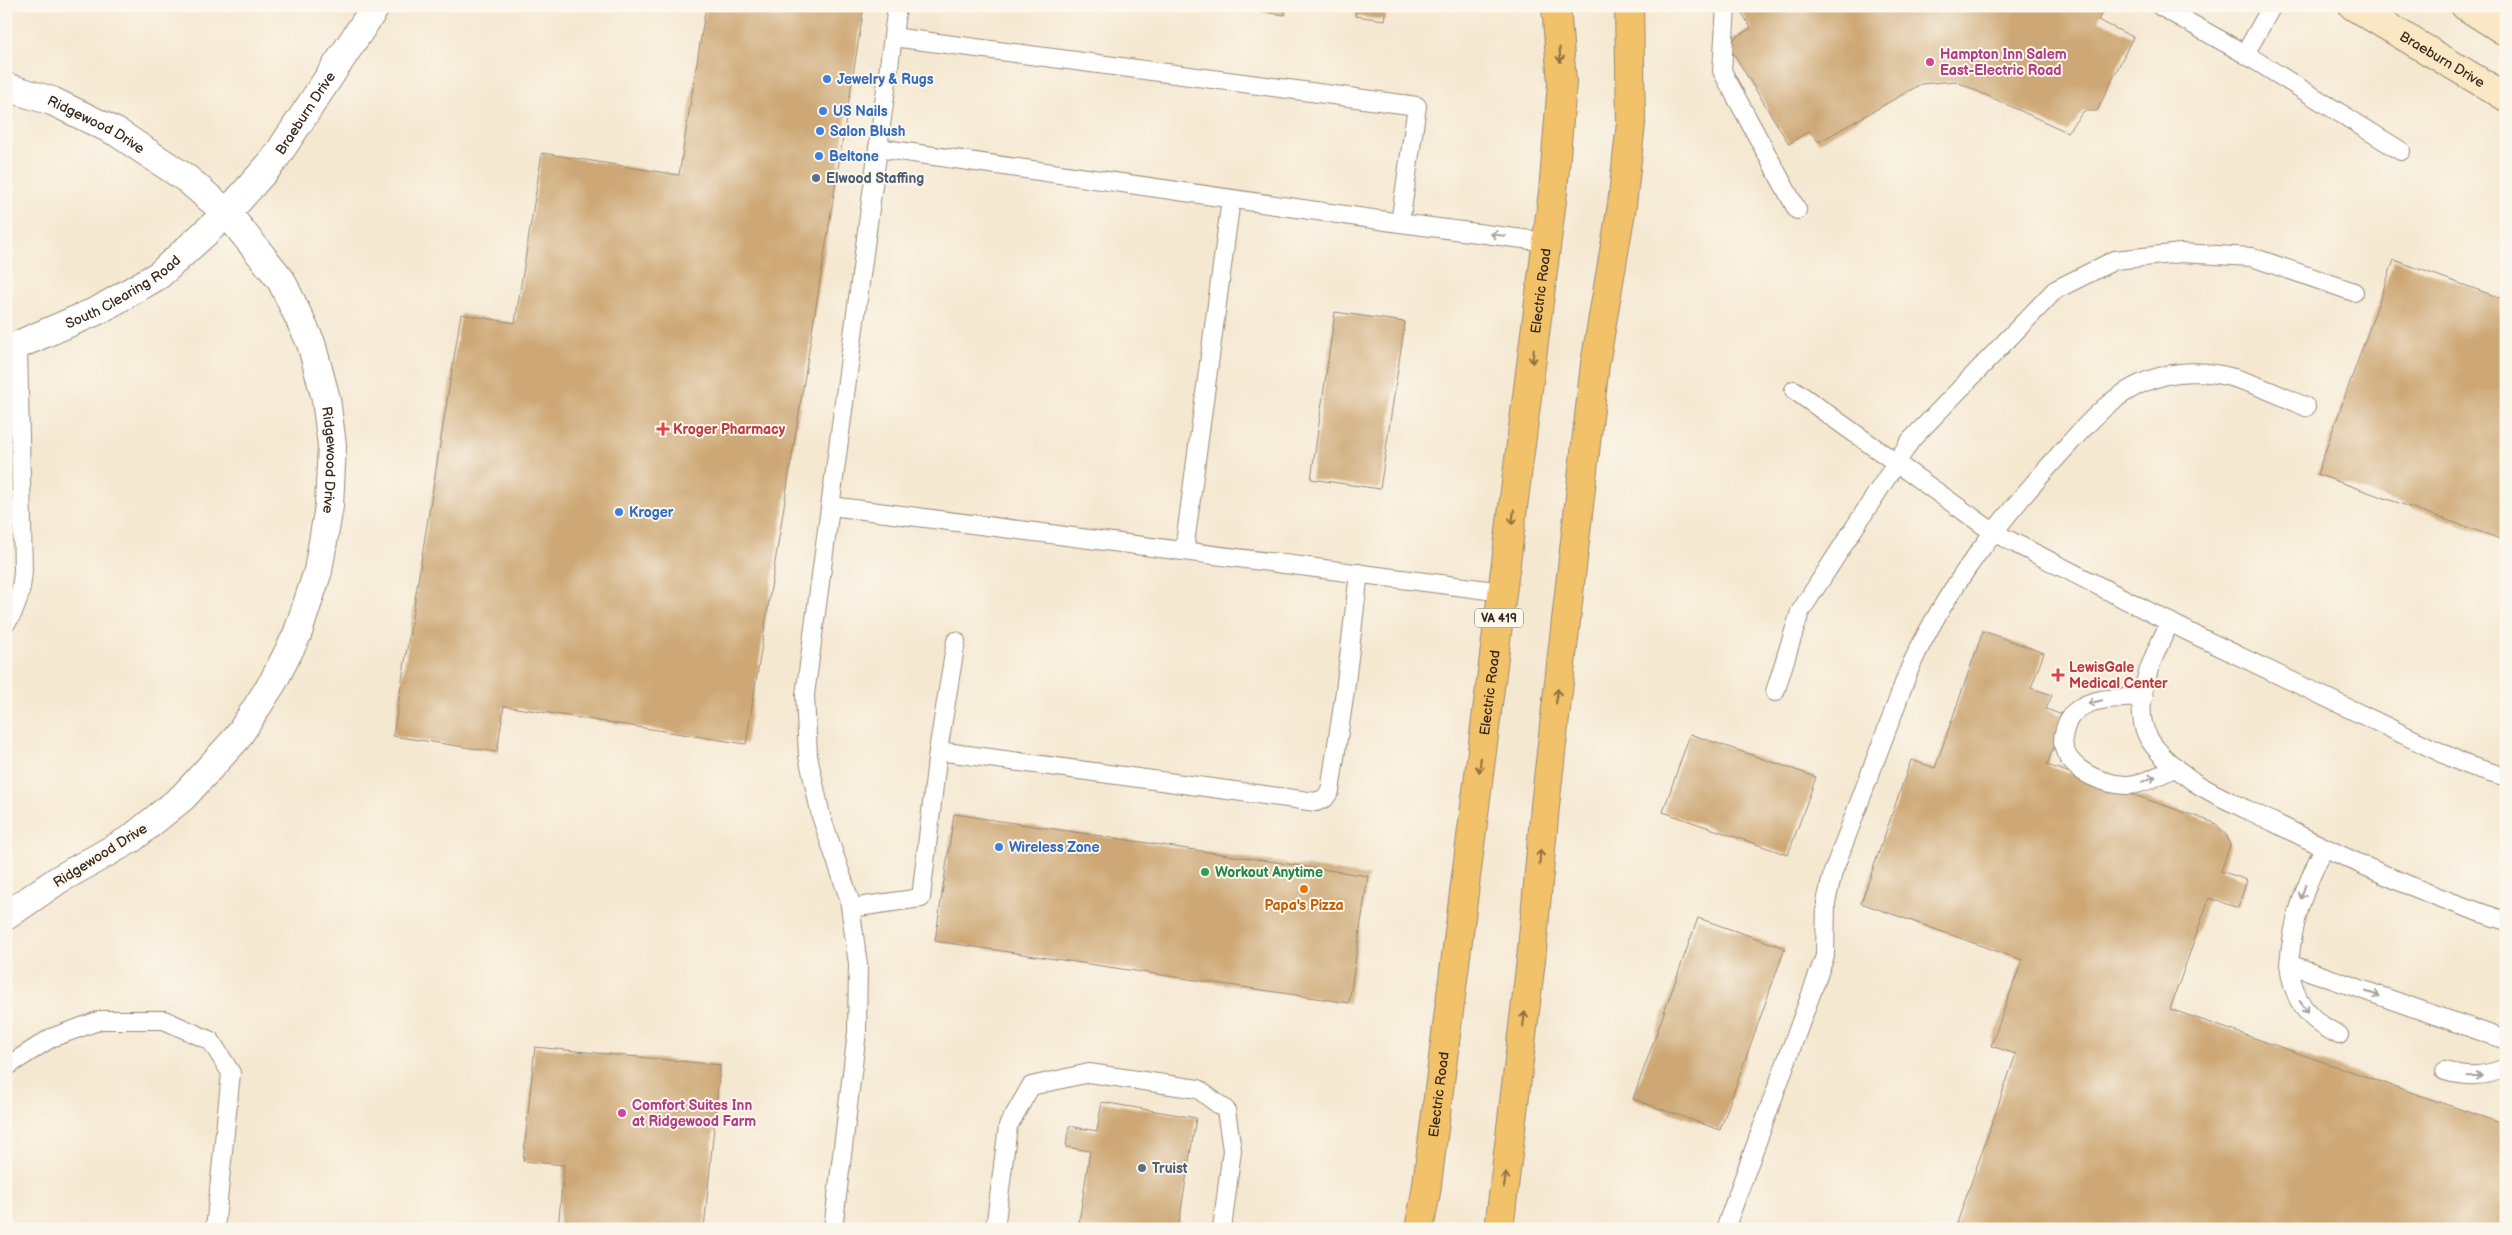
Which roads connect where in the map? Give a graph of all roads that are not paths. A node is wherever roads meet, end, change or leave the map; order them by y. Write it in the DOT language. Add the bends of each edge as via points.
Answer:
graph roads {
  1 [pos="376,6"];
  2 [pos="897,6"];
  3 [pos="1556,6"];
  4 [pos="1629,6"];
  5 [pos="1726,6"];
  6 [pos="2160,6"];
  7 [pos="2272,6"];
  8 [pos="2353,6"];
  9 [pos="2465,6"];
  10 [pos="2506,32"];
  11 [pos="893,37"];
  12 [pos="2245,54"];
  13 [pos="6,87"];
  14 [pos="2506,97"];
  15 [pos="878,148"];
  16 [pos="2401,151"];
  17 [pos="1231,199"];
  18 [pos="1797,210"];
  19 [pos="227,213"];
  20 [pos="1400,223"];
  21 [pos="1546,242"];
  22 [pos="2354,292"];
  23 [pos="12,348"];
  24 [pos="1794,390"];
  25 [pos="2306,407"];
  26 [pos="1895,464"];
  27 [pos="830,506"];
  28 [pos="1993,532"];
  29 [pos="1184,551"];
  30 [pos="1358,574"];
  31 [pos="1503,592"];
  32 [pos="6,622"];
  33 [pos="2170,622"];
  34 [pos="956,641"];
  35 [pos="1775,692"];
  36 [pos="2144,697"];
  37 [pos="938,751"];
  38 [pos="2176,767"];
  39 [pos="2506,777"];
  40 [pos="2324,848"];
  41 [pos="851,908"];
  42 [pos="6,916"];
  43 [pos="2506,921"];
  44 [pos="2289,964"];
  45 [pos="2339,1035"];
  46 [pos="2506,1040"];
  47 [pos="6,1067"];
  48 [pos="2506,1068"];
  49 [pos="2444,1071"];
  50 [pos="215,1229"];
  51 [pos="833,1229"];
  52 [pos="995,1229"];
  53 [pos="1222,1229"];
  54 [pos="1419,1229"];
  55 [pos="1499,1229"];
  56 [pos="1724,1229"];
  1 -- 19 [label="street, Braeburn Drive" via="274,160"];
  2 -- 11 [label="lane"];
  3 -- 21 [label="main road, Electric Road / VA 419, one-way" via="1562,83"];
  55 -- 4 [label="main road, one-way" via="1595,364 1622,205 1631,123"];
  5 -- 18 [label="lane" via="1722,71"];
  6 -- 12 [label="lane"];
  7 -- 12 [label="lane"];
  8 -- 14 [label="street, Braeburn Drive"];
  9 -- 10 [label="street"];
  11 -- 15 [label="lane"];
  11 -- 20 [label="lane" via="1417,106"];
  12 -- 16 [label="lane"];
  13 -- 19 [label="street, Ridgewood Drive" via="52,101 118,133 187,178"];
  15 -- 17 [label="lane"];
  15 -- 27 [label="lane"];
  17 -- 20 [label="lane"];
  17 -- 29 [label="lane"];
  19 -- 23 [label="street, South Clearing Road" via="159,275 99,310"];
  19 -- 42 [label="street, Ridgewood Drive" via="281,280 311,343 326,398 332,445 329,506 318,571 297,635 274,682 237,738 183,797 131,838 58,880"];
  21 -- 20 [label="lane, one-way"];
  21 -- 31 [label="main road, Electric Road / VA 419, one-way"];
  22 -- 26 [label="lane" via="2252,257 2181,252 2114,260 2055,290 1911,440"];
  23 -- 32 [label="lane" via="23,570 22,588 12,616"];
  24 -- 26 [label="lane"];
  25 -- 28 [label="lane" via="2229,375 2192,372 2163,376 2128,389 2099,411"];
  26 -- 28 [label="lane"];
  26 -- 35 [label="lane" via="1800,612"];
  27 -- 29 [label="lane"];
  27 -- 41 [label="lane" via="805,704 808,756 821,816"];
  28 -- 33 [label="lane"];
  28 -- 56 [label="lane" via="1954,588 1914,661 1833,872 1826,902 1825,956"];
  29 -- 30 [label="lane"];
  30 -- 31 [label="lane"];
  30 -- 37 [label="lane" via="1330,791 1316,802"];
  31 -- 54 [label="main road, Electric Road / VA 419, one-way"];
  33 -- 36 [label="lane" via="2150,665"];
  33 -- 39 [label="lane" via="2467,764"];
  34 -- 37 [label="lane"];
  36 -- 38 [label="lane" via="2142,724 2155,748"];
  36 -- 38 [label="lane, one-way" via="2093,701 2076,710 2064,734 2064,748 2070,760 2101,781 2127,785 2144,782"];
  37 -- 41 [label="lane" via="921,898"];
  38 -- 40 [label="lane" via="2195,782"];
  40 -- 43 [label="lane" via="2394,880"];
  40 -- 44 [label="lane, one-way" via="2296,912"];
  41 -- 51 [label="lane" via="858,964 857,1032"];
  44 -- 45 [label="lane, one-way" via="2292,986 2303,1008 2319,1025"];
  44 -- 46 [label="lane, one-way"];
  47 -- 50 [label="lane" via="51,1038 101,1020 164,1020 211,1041 231,1073"];
  49 -- 48 [label="lane, one-way" via="2462,1076 2487,1075"];
  52 -- 53 [label="lane" via="1008,1126 1031,1086 1089,1073 1198,1089 1226,1110 1232,1150"];
}
